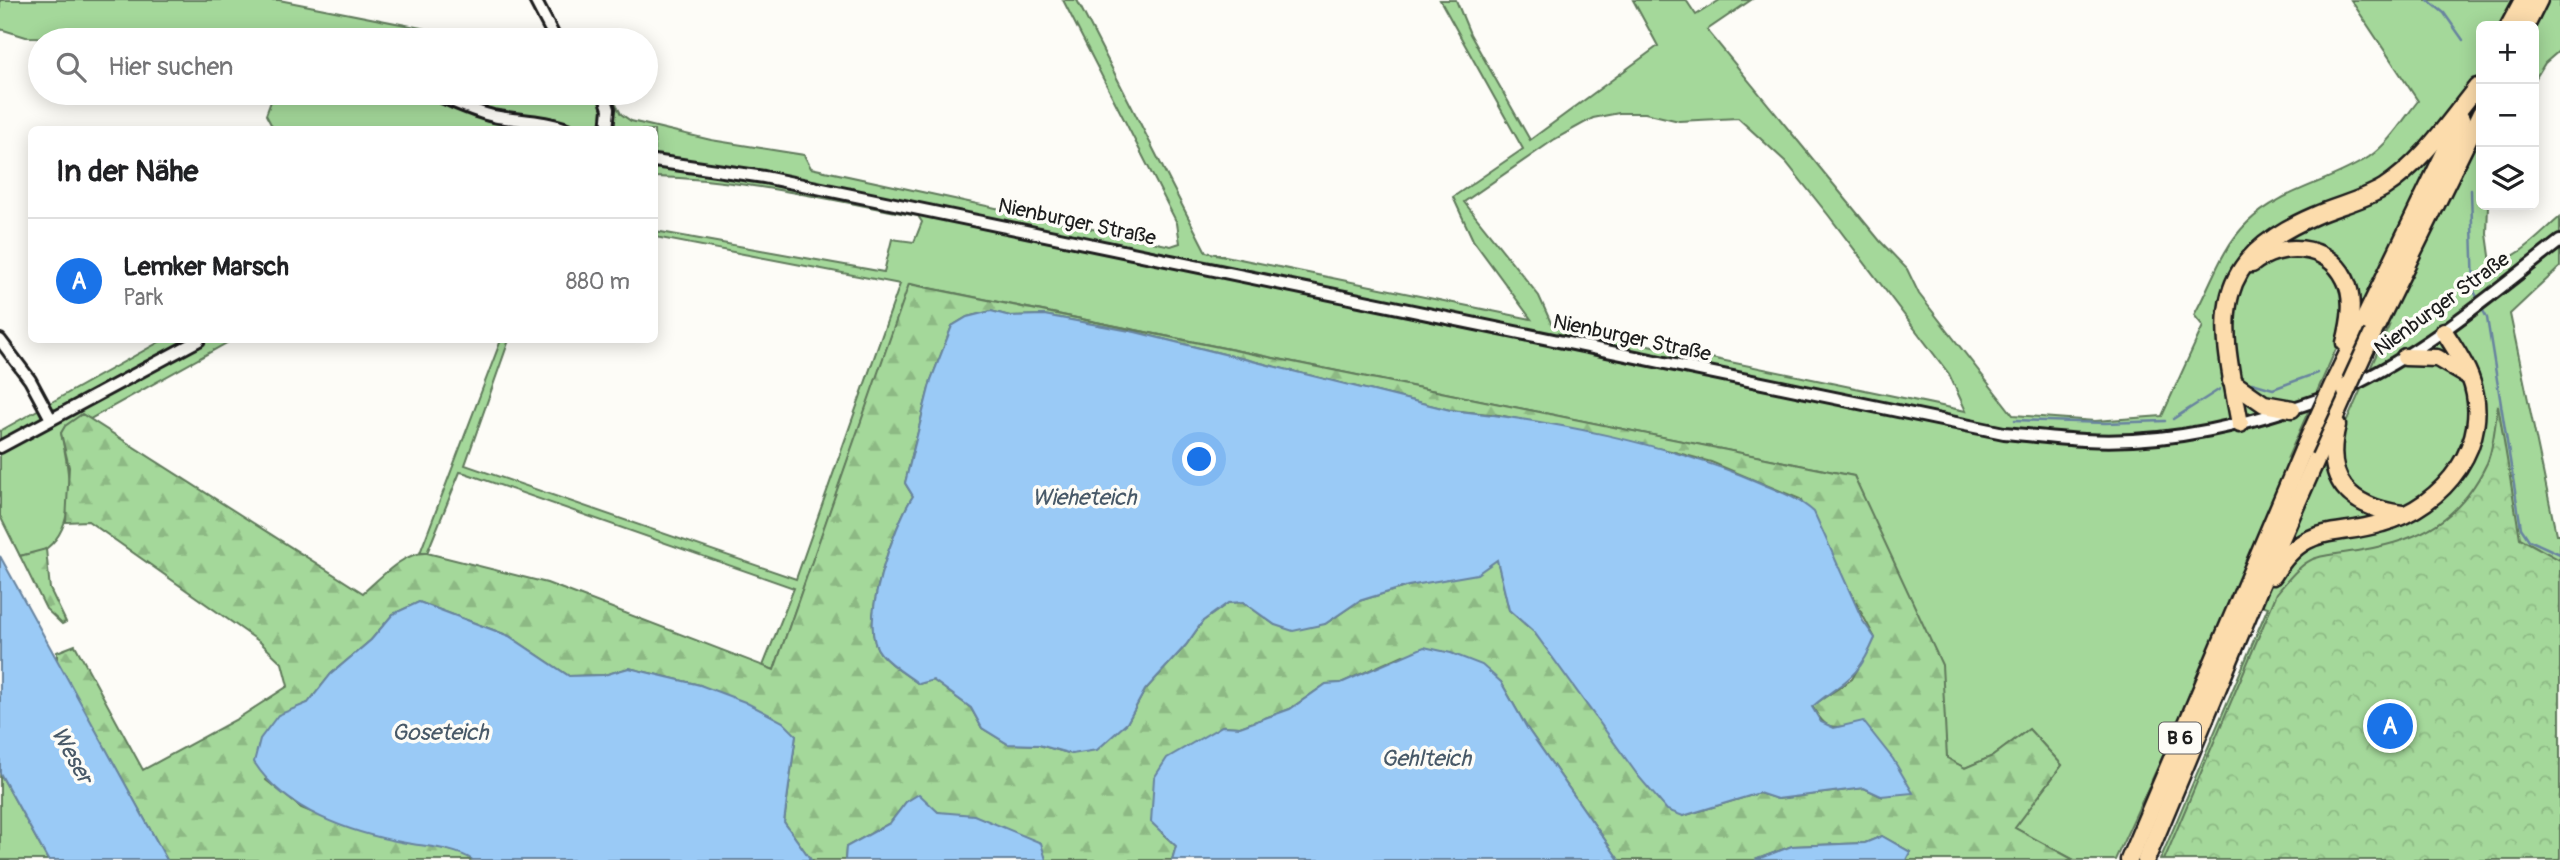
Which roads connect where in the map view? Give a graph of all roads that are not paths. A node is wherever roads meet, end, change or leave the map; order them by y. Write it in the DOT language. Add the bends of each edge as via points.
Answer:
graph roads {
  1 [pos="535,0"];
  2 [pos="2522,0"];
  3 [pos="2539,0"];
  4 [pos="2512,21"];
  5 [pos="2528,21"];
  6 [pos="550,28"];
  7 [pos="2478,84"];
  8 [pos="2478,84"];
  9 [pos="464,105"];
  10 [pos="608,105"];
  11 [pos="2476,123"];
  12 [pos="559,126"];
  13 [pos="607,126"];
  14 [pos="658,163"];
  15 [pos="2560,241"];
  16 [pos="2239,274"];
  17 [pos="2444,331"];
  18 [pos="0,341"];
  19 [pos="192,343"];
  20 [pos="2349,343"];
  21 [pos="2405,357"];
  22 [pos="2470,378"];
  23 [pos="2231,381"];
  24 [pos="2292,409"];
  25 [pos="51,419"];
  26 [pos="2240,424"];
  27 [pos="2329,438"];
  28 [pos="0,447"];
  29 [pos="2404,515"];
  30 [pos="2256,588"];
  31 [pos="2129,860"];
  32 [pos="2146,860"];
  1 -- 6 [label="street"];
  2 -- 4 [label="highway"];
  3 -- 5 [label="highway"];
  7 -- 16 [label="highway" via="2435,140 2398,177 2365,197 2279,232 2251,253"];
  8 -- 20 [label="highway, B 6"];
  9 -- 12 [label="street" via="523,122"];
  10 -- 13 [label="street"];
  11 -- 27 [label="highway, B 6, bridge" via="2373,333"];
  14 -- 26 [label="street, Nienburger Straße" via="790,183 1969,428 2085,441 2172,436"];
  15 -- 17 [label="street, Nienburger Straße"];
  16 -- 20 [label="highway" via="2264,254 2278,250 2293,247 2319,255 2345,278"];
  16 -- 23 [label="highway" via="2224,322"];
  17 -- 21 [label="street, Nienburger Straße"];
  17 -- 22 [label="highway"];
  18 -- 25 [label="street" via="30,380"];
  19 -- 25 [label="street"];
  20 -- 30 [label="highway, B 6, bridge" via="2303,450"];
  21 -- 22 [label="highway" via="2437,358"];
  21 -- 24 [label="street, Nienburger Straße"];
  22 -- 29 [label="highway" via="2476,406 2473,438 2464,458 2449,484"];
  23 -- 24 [label="highway" via="2264,404"];
  23 -- 26 [label="highway"];
  24 -- 26 [label="street, Nienburger Straße"];
  25 -- 28 [label="street"];
  27 -- 29 [label="highway" via="2345,490 2370,508"];
  27 -- 30 [label="highway, B 6"];
  29 -- 30 [label="highway" via="2303,542"];
  30 -- 31 [label="highway, B 6"];
  30 -- 32 [label="highway, B 6"];
}
